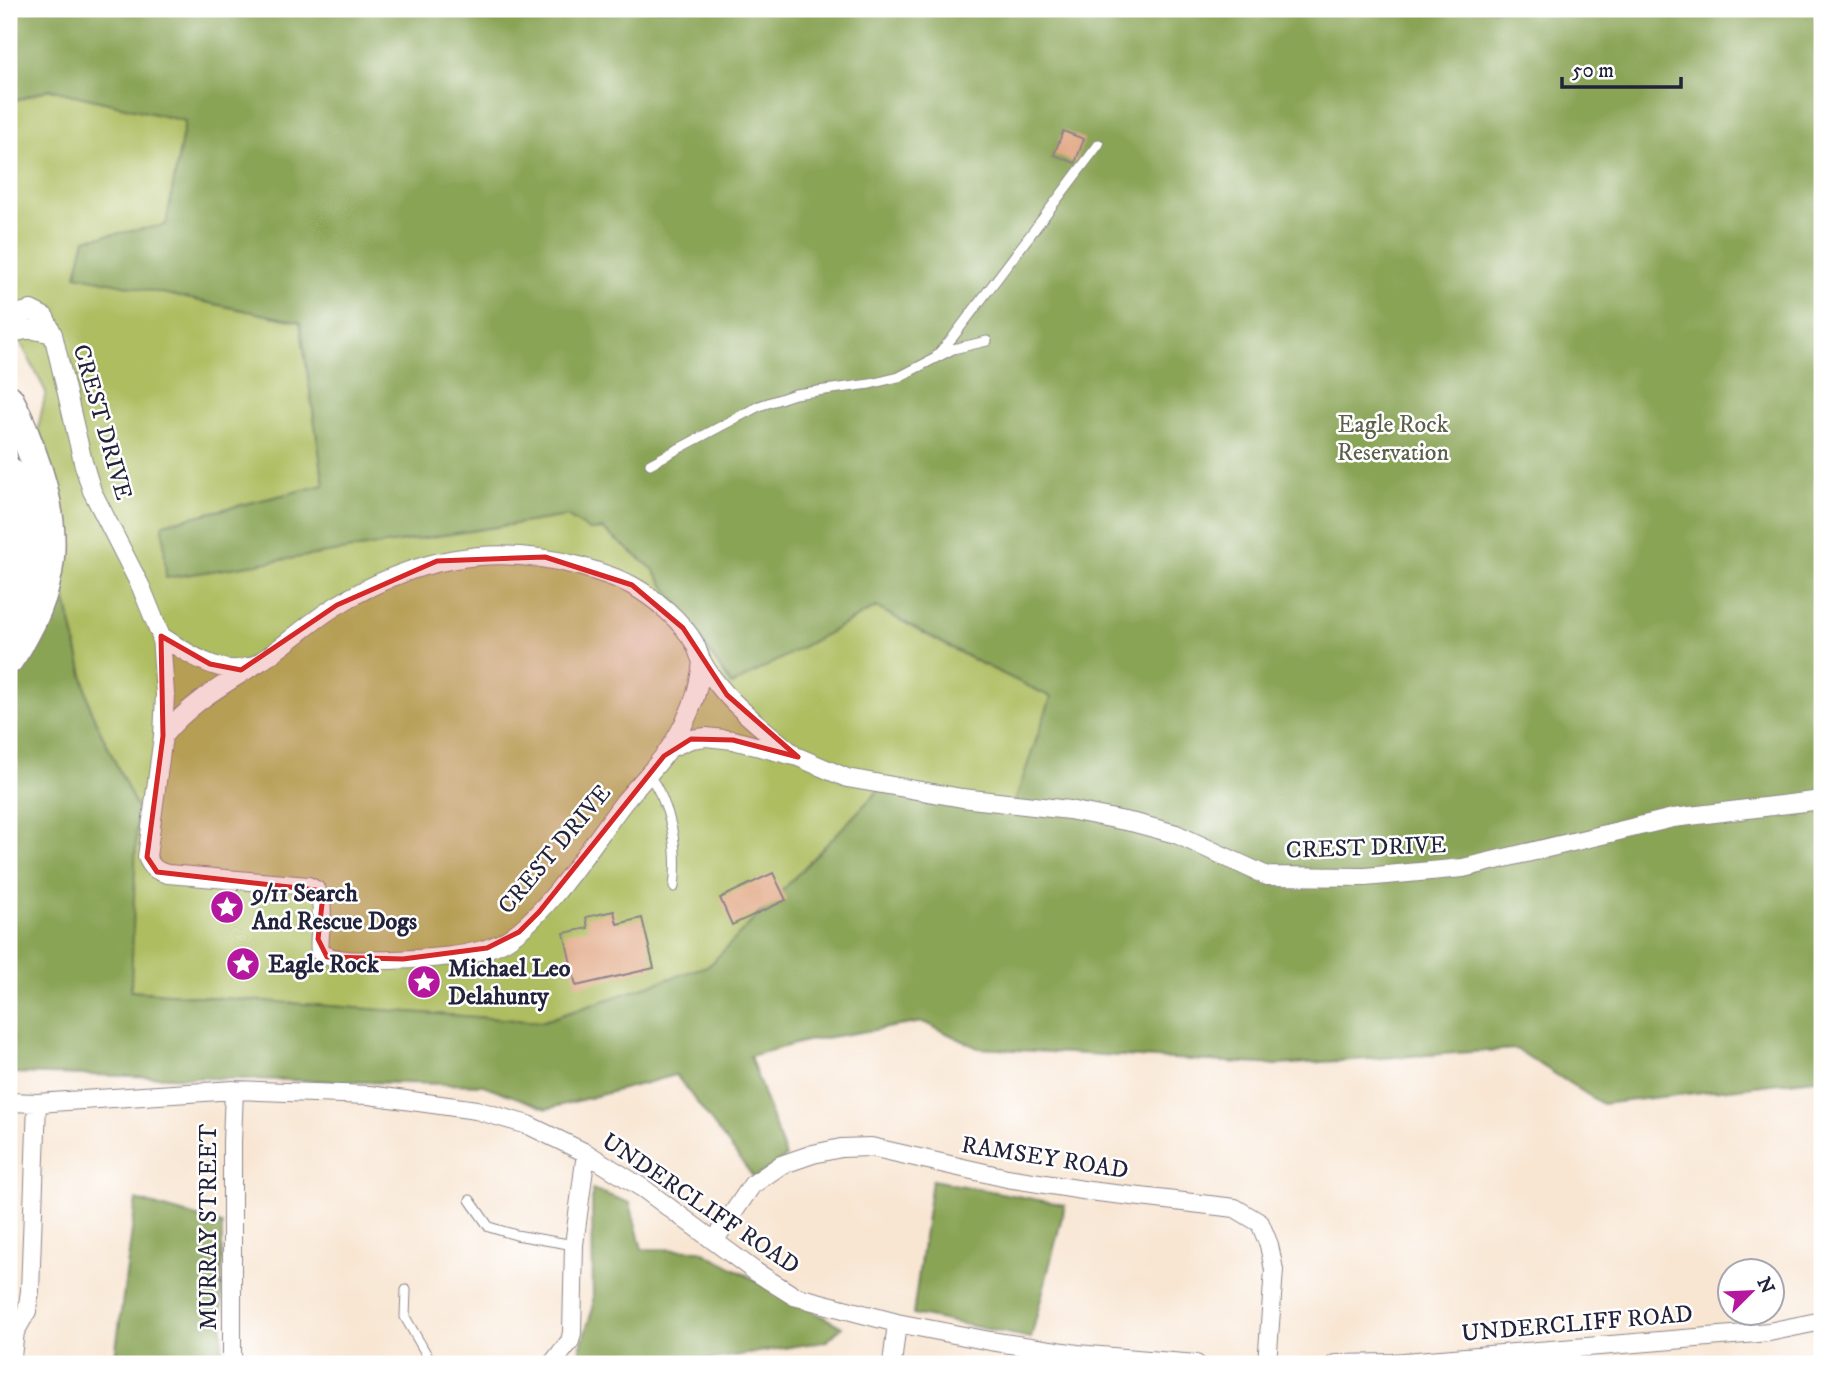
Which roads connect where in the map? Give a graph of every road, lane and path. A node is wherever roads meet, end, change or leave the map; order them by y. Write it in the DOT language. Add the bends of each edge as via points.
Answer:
graph roads {
  1 [pos="1099,144"];
  2 [pos="9,316"];
  3 [pos="9,334"];
  4 [pos="53,334"];
  5 [pos="987,341"];
  6 [pos="931,361"];
  7 [pos="9,400"];
  8 [pos="650,464"];
  9 [pos="9,471"];
  10 [pos="9,613"];
  11 [pos="161,636"];
  12 [pos="9,660"];
  13 [pos="702,661"];
  14 [pos="252,666"];
  15 [pos="163,736"];
  16 [pos="670,748"];
  17 [pos="798,757"];
  18 [pos="648,774"];
  19 [pos="1822,800"];
  20 [pos="674,887"];
  21 [pos="234,1090"];
  22 [pos="9,1102"];
  23 [pos="37,1103"];
  24 [pos="586,1153"];
  25 [pos="470,1200"];
  26 [pos="713,1241"];
  27 [pos="574,1245"];
  28 [pos="406,1290"];
  29 [pos="1822,1321"];
  30 [pos="897,1323"];
  31 [pos="12,1331"];
  32 [pos="10,1364"];
  33 [pos="232,1364"];
  34 [pos="432,1364"];
  35 [pos="552,1364"];
  36 [pos="892,1364"];
  37 [pos="1196,1364"];
  38 [pos="1267,1364"];
  39 [pos="1335,1364"];
  1 -- 6 [label="lane"];
  2 -- 4 [label="street, CREST DRIVE" via="31,310 45,317"];
  3 -- 4 [label="street, CREST DRIVE" via="29,329"];
  4 -- 11 [label="street, CREST DRIVE" via="92,491"];
  5 -- 6 [label="lane" via="953,349"];
  6 -- 8 [label="lane" via="899,377 795,394 759,406"];
  7 -- 12 [label="main road" via="39,472 52,555 28,632"];
  9 -- 10 [label="main road" via="26,545 18,594"];
  11 -- 14 [label="street" via="210,664 241,670"];
  11 -- 15 [label="street, CREST DRIVE"];
  13 -- 14 [label="street, CREST DRIVE" via="683,628 632,585 545,557 492,555 438,561 375,586 337,605"];
  13 -- 16 [label="street, CREST DRIVE" via="700,687"];
  13 -- 17 [label="street, CREST DRIVE" via="727,695"];
  14 -- 15 [label="street, CREST DRIVE" via="181,715"];
  15 -- 18 [label="street, CREST DRIVE" via="147,857 150,866 168,874 308,886 316,890 322,904 320,952 337,958 446,956 502,943 539,912"];
  16 -- 17 [label="street, CREST DRIVE" via="706,737"];
  16 -- 18 [label="street, CREST DRIVE"];
  17 -- 19 [label="street, CREST DRIVE" via="857,780 1135,823 1175,834 1267,876 1365,877 1463,868 1673,818"];
  18 -- 20 [label="lane" via="658,786 675,844"];
  21 -- 23 [label="street, UNDERCLIFF ROAD"];
  21 -- 24 [label="street, UNDERCLIFF ROAD" via="369,1096 476,1110 528,1125"];
  21 -- 33 [label="street, MURRAY STREET"];
  22 -- 23 [label="street, UNDERCLIFF ROAD"];
  23 -- 31 [label="street" via="30,1291 27,1311"];
  24 -- 26 [label="street, UNDERCLIFF ROAD"];
  24 -- 27 [label="street"];
  25 -- 27 [label="lane" via="489,1227"];
  26 -- 30 [label="street, UNDERCLIFF ROAD" via="794,1296"];
  26 -- 38 [label="street, RAMSEY ROAD" via="752,1185 781,1165 841,1148 871,1147 1007,1178 1235,1208 1260,1223 1272,1258"];
  27 -- 35 [label="street" via="572,1332"];
  28 -- 34 [label="lane" via="405,1317"];
  29 -- 39 [label="street, UNDERCLIFF ROAD" via="1769,1332"];
  30 -- 36 [label="street"];
  30 -- 37 [label="street, UNDERCLIFF ROAD" via="1077,1354"];
  31 -- 32 [label="street"];
}
